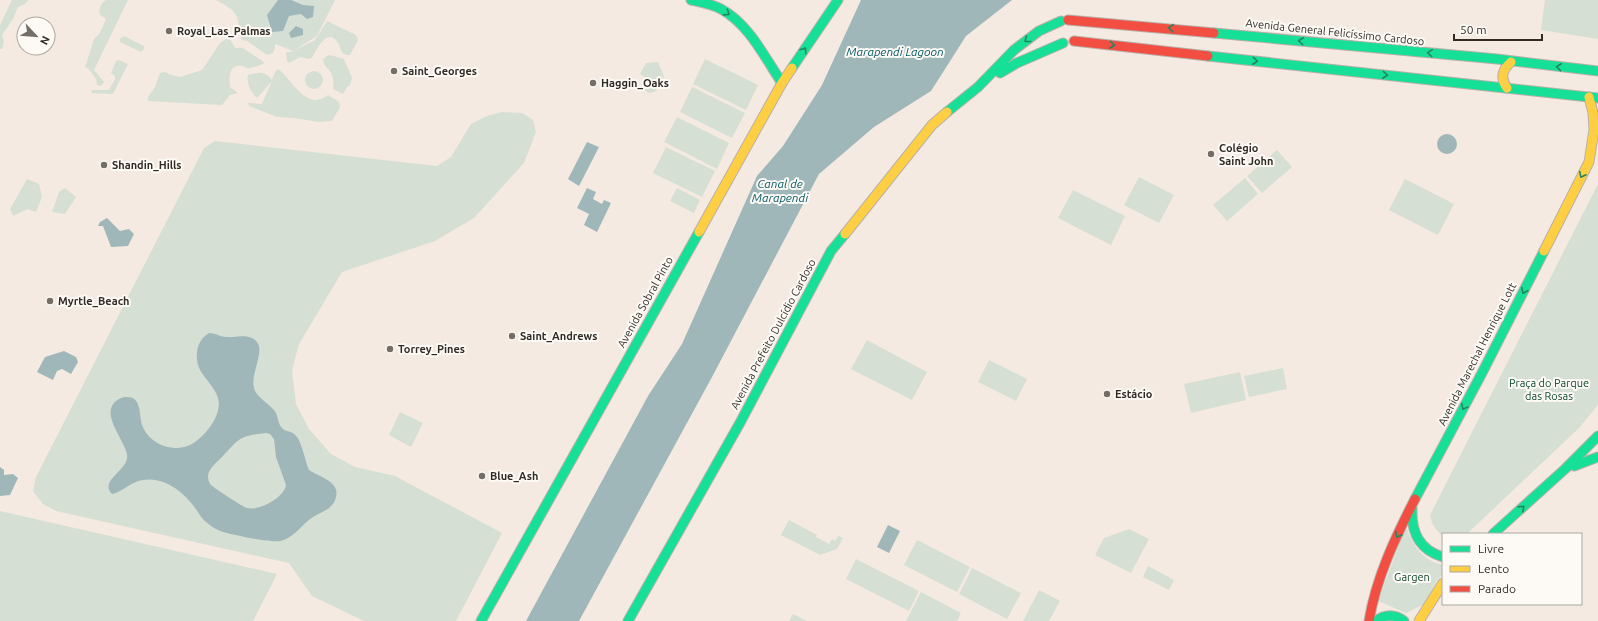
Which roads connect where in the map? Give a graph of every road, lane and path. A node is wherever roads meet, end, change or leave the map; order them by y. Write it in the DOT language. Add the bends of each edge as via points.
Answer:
graph roads {
  1 [pos="691,0"];
  2 [pos="838,0"];
  3 [pos="1065,20"];
  4 [pos="1230,34"];
  5 [pos="1074,41"];
  6 [pos="1063,43"];
  7 [pos="1338,45"];
  8 [pos="1231,58"];
  9 [pos="1511,62"];
  10 [pos="1336,70"];
  11 [pos="1598,72"];
  12 [pos="782,82"];
  13 [pos="978,87"];
  14 [pos="1507,88"];
  15 [pos="1594,98"];
  16 [pos="1598,152"];
  17 [pos="1589,162"];
  18 [pos="1598,436"];
  19 [pos="1598,457"];
  20 [pos="1565,470"];
  21 [pos="1412,505"];
  22 [pos="1494,533"];
  23 [pos="1442,557"];
  24 [pos="1442,584"];
  25 [pos="634,610"];
  26 [pos="481,621"];
  27 [pos="628,621"];
  28 [pos="633,621"];
  29 [pos="1370,621"];
  30 [pos="1376,621"];
  31 [pos="1404,621"];
  32 [pos="1419,621"];
  1 -- 12 [label="street, one-way" via="716,7 735,18"];
  12 -- 2 [label="street, Avenida Sobral Pinto, one-way"];
  4 -- 3 [label="street, Avenida General Felicíssimo Cardoso, one-way"];
  3 -- 5 [label="street" via="1072,21 1077,27 1078,34"];
  3 -- 6 [label="street" via="1056,27 1055,34"];
  3 -- 13 [label="street, Avenida General Felicíssimo Cardoso, one-way" via="1039,31 1014,50"];
  7 -- 4 [label="street, Avenida General Felicíssimo Cardoso, one-way"];
  4 -- 8 [label="street" via="1224,38 1221,52"];
  5 -- 6 [label="street"];
  5 -- 8 [label="street, one-way"];
  6 -- 13 [label="street" via="1017,63"];
  9 -- 7 [label="street, Avenida General Felicíssimo Cardoso, one-way"];
  7 -- 10 [label="street" via="1344,51 1344,59 1343,67"];
  8 -- 10 [label="street, one-way"];
  11 -- 9 [label="street, Avenida General Felicíssimo Cardoso, one-way"];
  9 -- 14 [label="street" via="1502,71 1503,83"];
  10 -- 14 [label="street, one-way"];
  12 -- 26 [label="street, Avenida Sobral Pinto"];
  13 -- 25 [label="street, Avenida Prefeito Dulcídio Cardoso" via="932,125 831,251 741,421"];
  14 -- 15 [label="street"];
  15 -- 17 [label="street, Avenida Marechal Henrique Lott" via="1594,137"];
  16 -- 17 [label="street"];
  17 -- 21 [label="street, Avenida Marechal Henrique Lott, one-way"];
  18 -- 20 [label="street"];
  19 -- 20 [label="street"];
  22 -- 20 [label="street, one-way"];
  21 -- 23 [label="street" via="1411,519 1419,542"];
  21 -- 29 [label="street, Avenida Marechal Henrique Lott, one-way" via="1385,560 1372,602"];
  24 -- 32 [label="street"];
  25 -- 27 [label="street, Avenida Prefeito Dulcídio Cardoso"];
  25 -- 28 [label="street"];
  30 -- 31 [label="street" via="1385,615 1393,615"];
}
